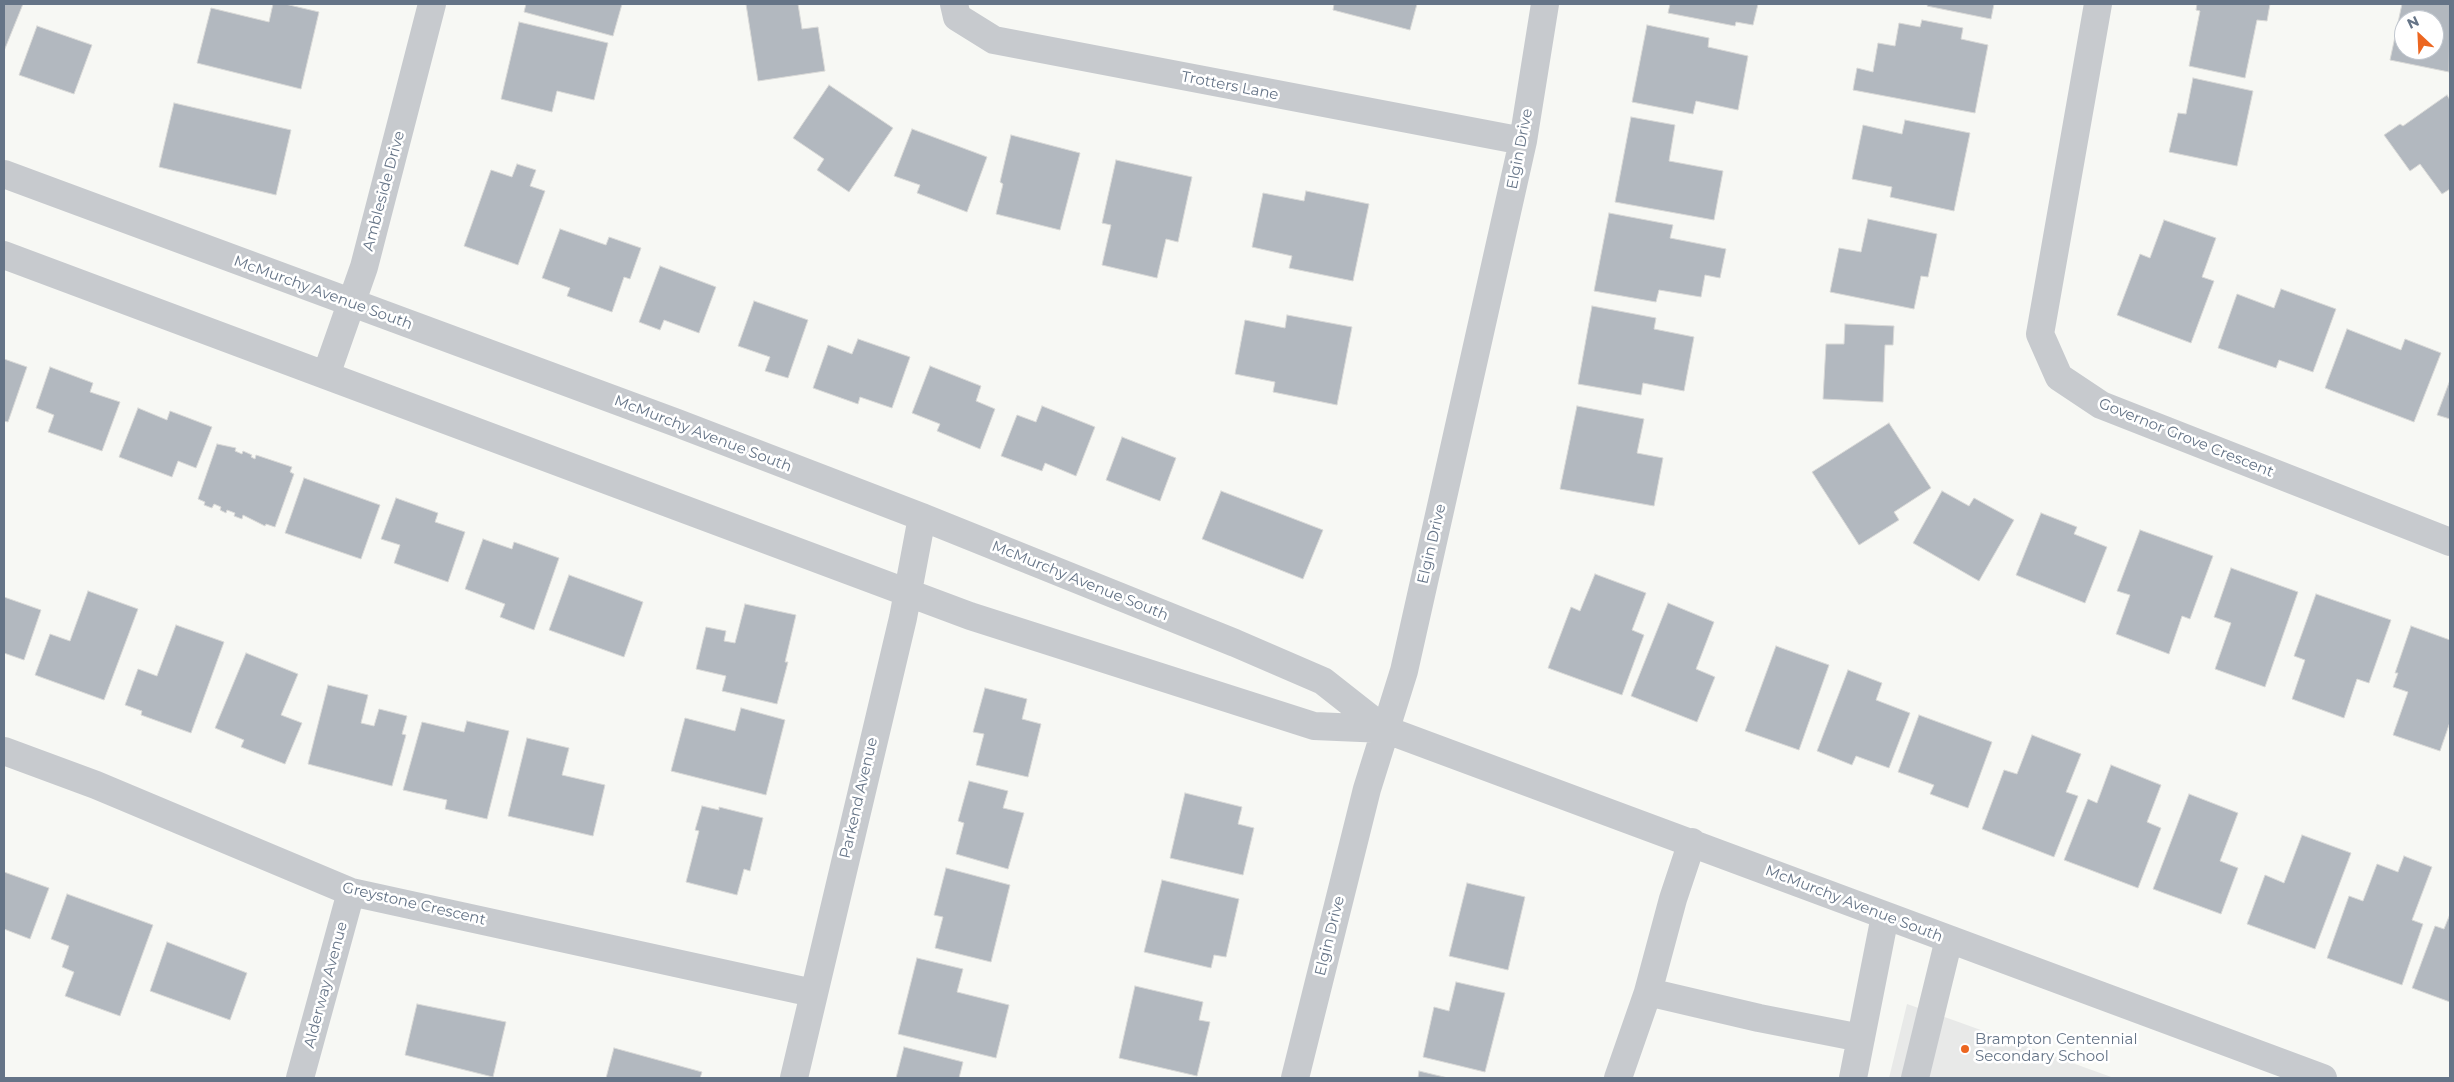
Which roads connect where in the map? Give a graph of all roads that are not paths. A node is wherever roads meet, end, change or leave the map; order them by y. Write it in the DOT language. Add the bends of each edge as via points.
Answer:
graph roads {
  1 [pos="432,4"];
  2 [pos="954,4"];
  3 [pos="1545,4"];
  4 [pos="2098,4"];
  5 [pos="1524,141"];
  6 [pos="4,174"];
  7 [pos="4,255"];
  8 [pos="352,304"];
  9 [pos="326,375"];
  10 [pos="922,517"];
  11 [pos="2450,542"];
  12 [pos="907,593"];
  13 [pos="1384,729"];
  14 [pos="4,752"];
  15 [pos="1692,842"];
  16 [pos="351,892"];
  17 [pos="1885,916"];
  18 [pos="1948,940"];
  19 [pos="1648,992"];
  20 [pos="813,993"];
  21 [pos="1861,1038"];
  22 [pos="300,1078"];
  23 [pos="794,1078"];
  24 [pos="1295,1078"];
  25 [pos="1618,1078"];
  26 [pos="1853,1078"];
  27 [pos="1915,1078"];
  28 [pos="2323,1078"];
  1 -- 8 [label="street, Ambleside Drive"];
  2 -- 5 [label="street, Trotters Lane" via="956,17 994,40"];
  3 -- 5 [label="street, Elgin Drive"];
  4 -- 11 [label="street, Governor Grove Crescent" via="2040,334 2059,378 2101,405"];
  5 -- 13 [label="street, Elgin Drive" via="1404,670"];
  6 -- 8 [label="street, McMurchy Avenue South"];
  7 -- 9 [label="street, McMurchy Avenue South"];
  8 -- 9 [label="street, Ambleside Drive"];
  8 -- 10 [label="street, McMurchy Avenue South"];
  9 -- 12 [label="street, McMurchy Avenue South"];
  10 -- 12 [label="street, Parkend Avenue"];
  10 -- 13 [label="street, McMurchy Avenue South" via="1236,642 1323,681"];
  12 -- 13 [label="street, McMurchy Avenue South" via="1314,726"];
  12 -- 20 [label="street, Parkend Avenue"];
  13 -- 15 [label="street, McMurchy Avenue South"];
  13 -- 24 [label="street, Elgin Drive"];
  14 -- 16 [label="street, Greystone Crescent" via="96,785"];
  15 -- 17 [label="street, McMurchy Avenue South"];
  15 -- 19 [label="street"];
  16 -- 20 [label="street, Greystone Crescent"];
  16 -- 22 [label="street, Alderway Avenue"];
  17 -- 18 [label="street, McMurchy Avenue South"];
  17 -- 21 [label="street"];
  18 -- 27 [label="street"];
  18 -- 28 [label="street, McMurchy Avenue South"];
  19 -- 21 [label="street"];
  19 -- 25 [label="street"];
  20 -- 23 [label="street, Parkend Avenue"];
  21 -- 26 [label="street"];
}
